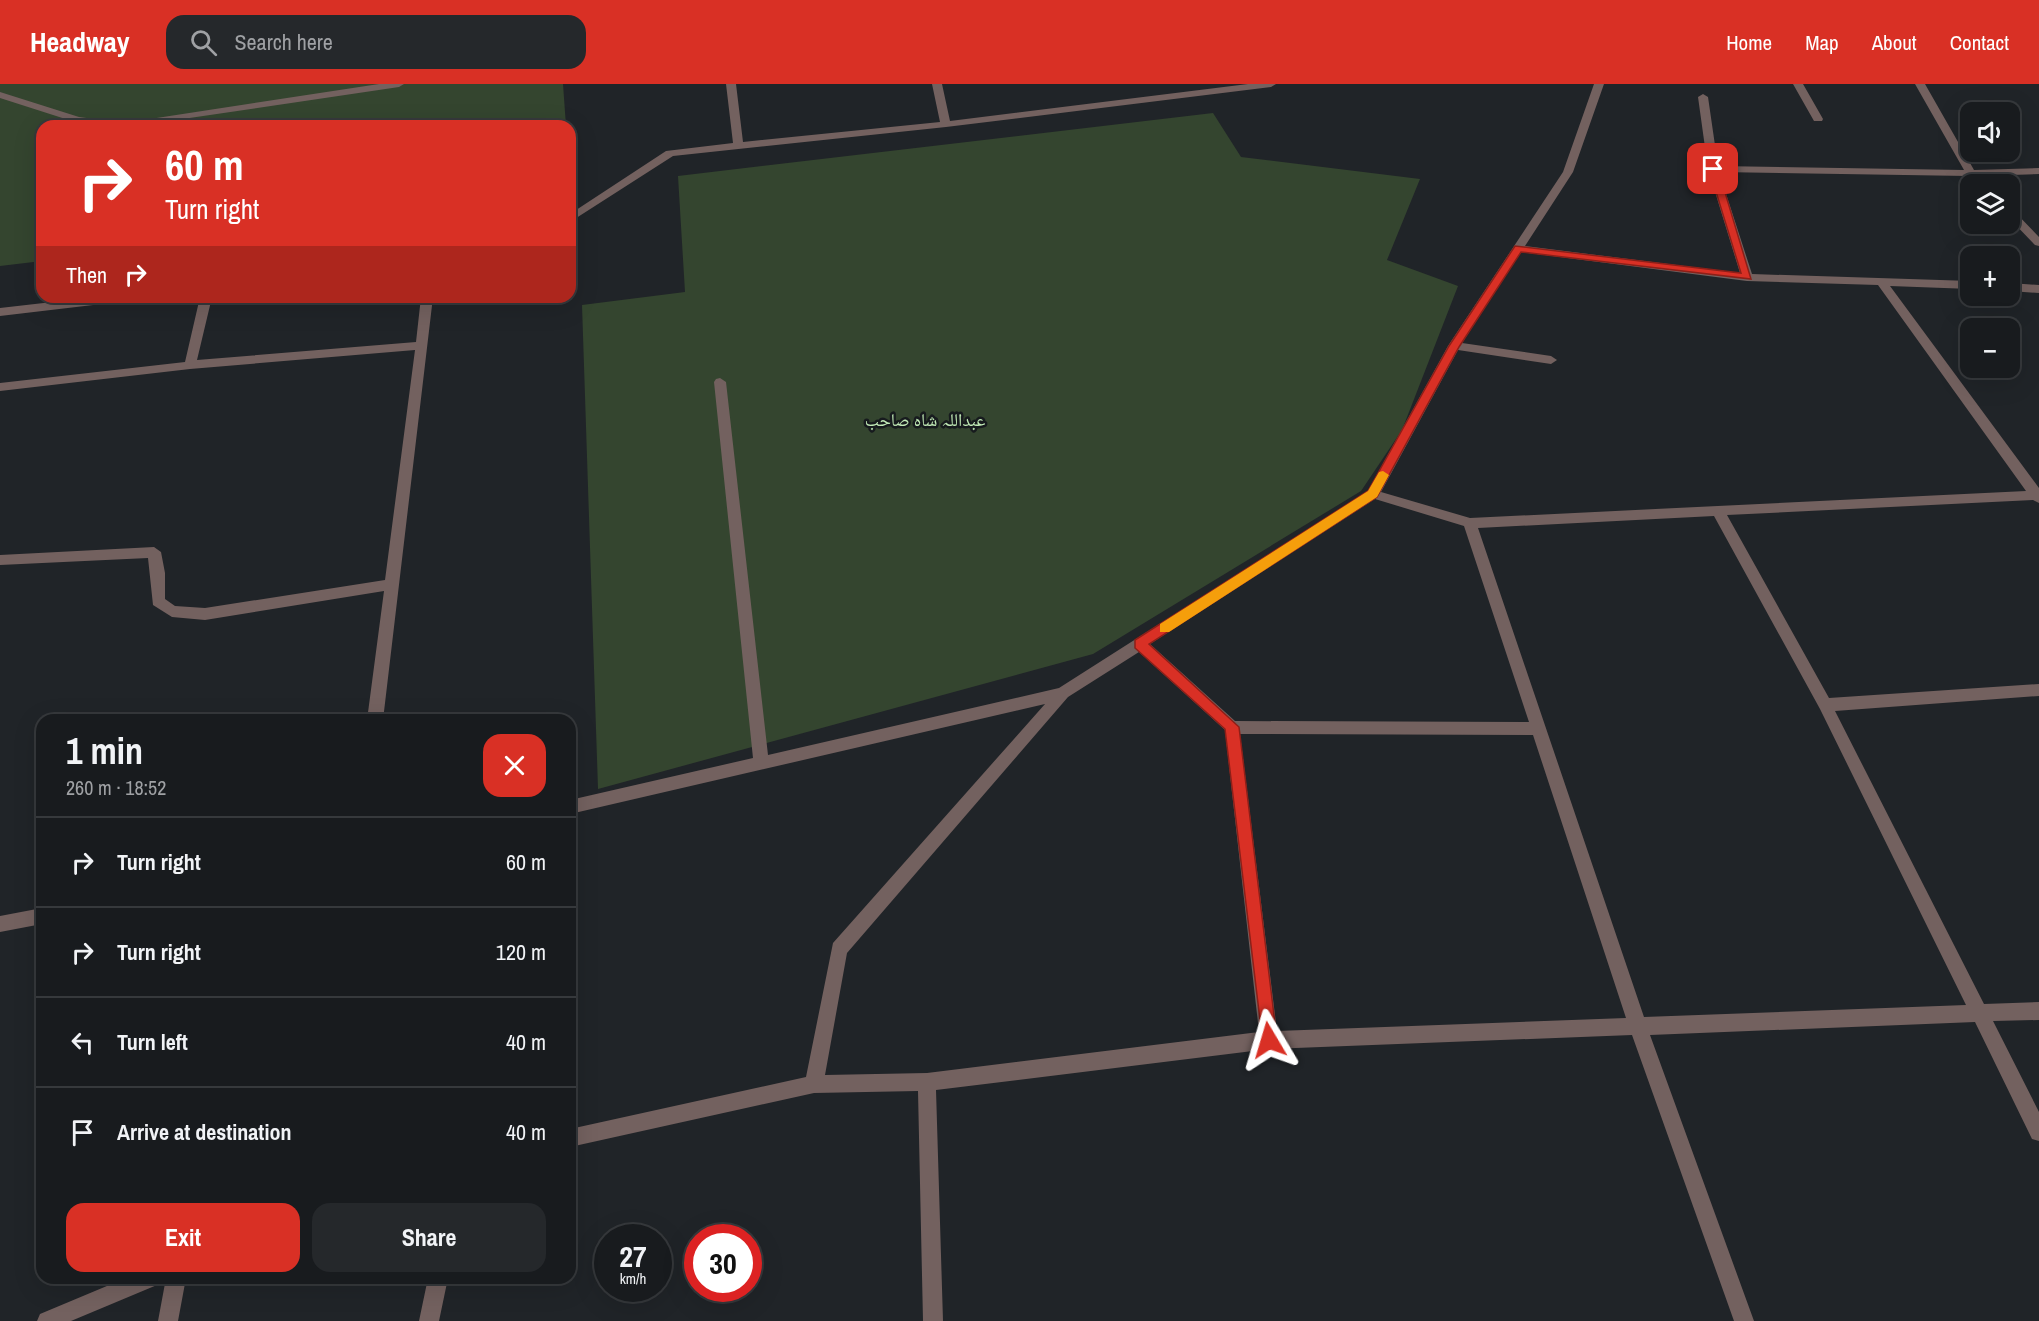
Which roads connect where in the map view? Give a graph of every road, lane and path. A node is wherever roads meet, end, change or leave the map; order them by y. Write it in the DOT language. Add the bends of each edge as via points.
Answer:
graph roads {
  1 [pos="399,84"];
  2 [pos="731,84"];
  3 [pos="937,84"];
  4 [pos="1271,84"];
  5 [pos="1599,84"];
  6 [pos="1798,84"];
  7 [pos="1920,84"];
  8 [pos="0,95"];
  9 [pos="1703,97"];
  10 [pos="1818,119"];
  11 [pos="78,120"];
  12 [pos="161,120"];
  13 [pos="946,124"];
  14 [pos="738,147"];
  15 [pos="1713,169"];
  16 [pos="2039,171"];
  17 [pos="1971,173"];
  18 [pos="576,215"];
  19 [pos="2020,223"];
  20 [pos="2039,243"];
  21 [pos="1518,248"];
  22 [pos="1747,277"];
  23 [pos="1881,281"];
  24 [pos="1960,285"];
  25 [pos="2020,288"];
  26 [pos="2039,289"];
  27 [pos="76,303"];
  28 [pos="205,303"];
  29 [pos="426,303"];
  30 [pos="0,312"];
  31 [pos="422,345"];
  32 [pos="1454,346"];
  33 [pos="1551,360"];
  34 [pos="190,366"];
  35 [pos="720,382"];
  36 [pos="0,387"];
  37 [pos="1372,494"];
  38 [pos="2038,496"];
  39 [pos="1717,509"];
  40 [pos="1470,522"];
  41 [pos="0,560"];
  42 [pos="390,585"];
  43 [pos="1140,644"];
  44 [pos="2039,690"];
  45 [pos="1064,693"];
  46 [pos="1826,705"];
  47 [pos="376,714"];
  48 [pos="1232,727"];
  49 [pos="1539,729"];
  50 [pos="761,763"];
  51 [pos="576,806"];
  52 [pos="36,917"];
  53 [pos="0,924"];
  54 [pos="2039,1011"];
  55 [pos="1982,1013"];
  56 [pos="1638,1026"];
  57 [pos="1269,1040"];
  58 [pos="927,1082"];
  59 [pos="814,1083"];
  60 [pos="2039,1132"];
  61 [pos="576,1137"];
  62 [pos="136,1284"];
  63 [pos="175,1284"];
  64 [pos="437,1284"];
  65 [pos="47,1321"];
  66 [pos="168,1321"];
  67 [pos="429,1321"];
  68 [pos="933,1321"];
  69 [pos="1744,1321"];
  1 -- 12 [label="street"];
  2 -- 14 [label="street"];
  3 -- 13 [label="street"];
  4 -- 13 [label="street"];
  5 -- 21 [label="street" via="1568,172"];
  6 -- 10 [label="street"];
  7 -- 17 [label="street"];
  8 -- 11 [label="street"];
  9 -- 15 [label="street"];
  13 -- 14 [label="street"];
  14 -- 18 [label="street" via="670,153"];
  15 -- 17 [label="street"];
  15 -- 22 [label="street"];
  16 -- 17 [label="street"];
  19 -- 20 [label="street"];
  21 -- 22 [label="street"];
  21 -- 32 [label="street"];
  22 -- 23 [label="street"];
  23 -- 24 [label="street"];
  23 -- 38 [label="street"];
  25 -- 26 [label="street"];
  27 -- 30 [label="street"];
  28 -- 34 [label="street"];
  29 -- 31 [label="street"];
  31 -- 34 [label="street"];
  31 -- 42 [label="street"];
  32 -- 33 [label="street"];
  32 -- 37 [label="street"];
  34 -- 36 [label="street"];
  35 -- 50 [label="street"];
  37 -- 40 [label="street"];
  37 -- 43 [label="street"];
  38 -- 39 [label="street"];
  39 -- 40 [label="street"];
  39 -- 46 [label="street"];
  40 -- 49 [label="street"];
  41 -- 42 [label="street" via="154,552 158,601 172,611 205,614"];
  42 -- 47 [label="street"];
  43 -- 45 [label="street"];
  43 -- 48 [label="street"];
  44 -- 46 [label="street"];
  45 -- 50 [label="street"];
  45 -- 59 [label="street" via="839,949"];
  46 -- 55 [label="street"];
  48 -- 49 [label="street"];
  48 -- 57 [label="street"];
  49 -- 56 [label="street"];
  50 -- 51 [label="street"];
  52 -- 53 [label="street"];
  54 -- 55 [label="street"];
  55 -- 56 [label="street"];
  55 -- 60 [label="street"];
  56 -- 57 [label="street"];
  56 -- 69 [label="street"];
  57 -- 58 [label="street"];
  58 -- 59 [label="street"];
  58 -- 68 [label="street"];
  59 -- 61 [label="street"];
  62 -- 65 [label="street"];
  63 -- 66 [label="street"];
  64 -- 67 [label="street"];
}
